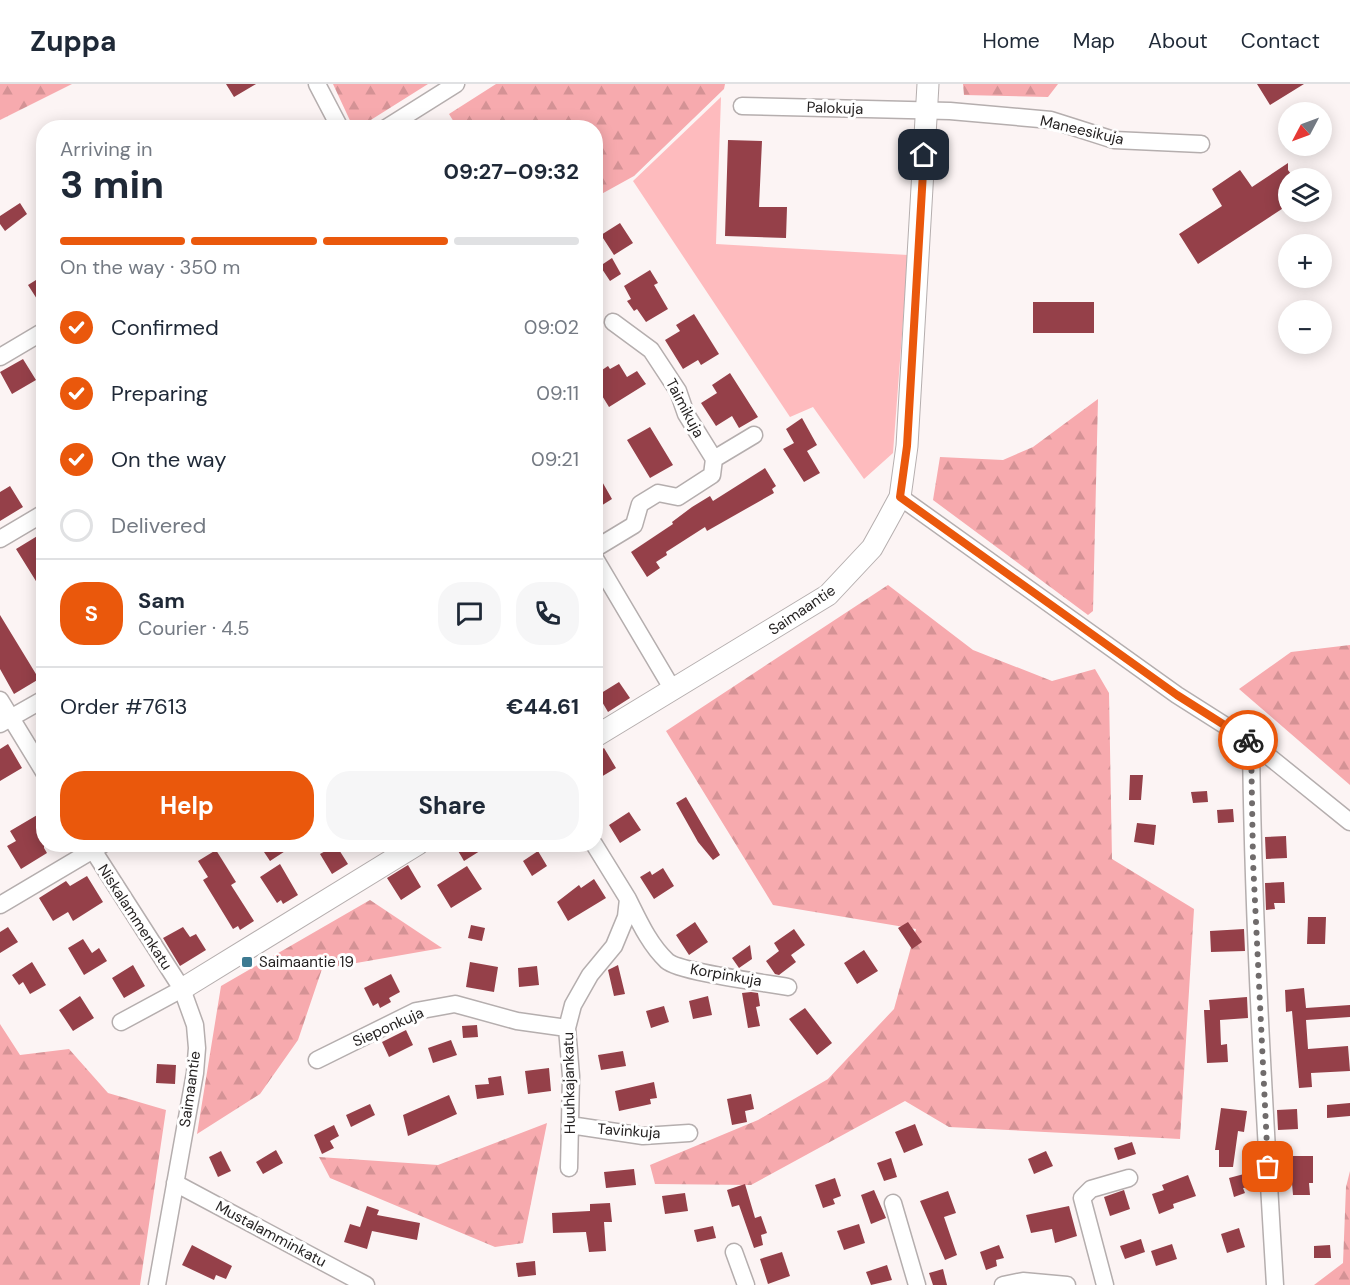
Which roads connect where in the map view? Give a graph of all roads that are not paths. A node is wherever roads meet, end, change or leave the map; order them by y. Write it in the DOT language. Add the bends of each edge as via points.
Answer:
graph roads {
  1 [pos="317,84"];
  2 [pos="456,84"];
  3 [pos="928,84"];
  4 [pos="742,106"];
  5 [pos="927,111"];
  6 [pos="335,120"];
  7 [pos="399,120"];
  8 [pos="1201,144"];
  9 [pos="613,322"];
  10 [pos="36,336"];
  11 [pos="0,357"];
  12 [pos="754,435"];
  13 [pos="714,459"];
  14 [pos="900,497"];
  15 [pos="36,518"];
  16 [pos="0,539"];
  17 [pos="603,544"];
  18 [pos="603,572"];
  19 [pos="673,690"];
  20 [pos="0,700"];
  21 [pos="36,704"];
  22 [pos="5,721"];
  23 [pos="603,732"];
  24 [pos="1251,742"];
  25 [pos="36,762"];
  26 [pos="1350,822"];
  27 [pos="86,852"];
  28 [pos="97,852"];
  29 [pos="405,852"];
  30 [pos="599,852"];
  31 [pos="628,899"];
  32 [pos="0,905"];
  33 [pos="788,987"];
  34 [pos="182,990"];
  35 [pos="122,1022"];
  36 [pos="567,1028"];
  37 [pos="317,1060"];
  38 [pos="570,1125"];
  39 [pos="689,1133"];
  40 [pos="569,1168"];
  41 [pos="1129,1178"];
  42 [pos="175,1184"];
  43 [pos="893,1203"];
  44 [pos="734,1252"];
  45 [pos="157,1285"];
  46 [pos="366,1285"];
  47 [pos="746,1285"];
  48 [pos="916,1285"];
  49 [pos="1003,1285"];
  50 [pos="1067,1285"];
  51 [pos="1106,1285"];
  52 [pos="1275,1285"];
  1 -- 6 [label="street"];
  2 -- 7 [label="street"];
  3 -- 5 [label="street, Saimaantie"];
  4 -- 5 [label="street, Palokuja"];
  5 -- 8 [label="street, Maneesikuja" via="1051,120 1114,140"];
  5 -- 14 [label="street, Saimaantie" via="907,446"];
  9 -- 13 [label="street, Taimikuja" via="651,350"];
  10 -- 11 [label="street"];
  12 -- 13 [label="street"];
  13 -- 17 [label="street" via="712,475 678,497 658,494 640,504 634,525"];
  14 -- 19 [label="street, Saimaantie" via="872,548 828,595"];
  14 -- 24 [label="street" via="1177,695"];
  15 -- 16 [label="street"];
  18 -- 19 [label="street"];
  19 -- 23 [label="street, Saimaantie"];
  20 -- 22 [label="street"];
  21 -- 22 [label="street"];
  22 -- 25 [label="street"];
  24 -- 26 [label="street"];
  24 -- 52 [label="street" via="1258,979"];
  27 -- 32 [label="street"];
  28 -- 34 [label="street, Niskalammenkatu"];
  29 -- 34 [label="street"];
  30 -- 31 [label="street"];
  31 -- 33 [label="street, Korpinkuja" via="649,939 669,963 696,972"];
  31 -- 36 [label="street, Huuhkajankatu" via="614,946 573,1005"];
  34 -- 35 [label="street"];
  34 -- 42 [label="street, Saimaantie" via="195,1025 197,1048"];
  36 -- 37 [label="street, Sieponkuja" via="517,1021 455,1004 416,1011"];
  36 -- 38 [label="street, Huuhkajankatu"];
  38 -- 39 [label="street, Tavinkuja" via="643,1136"];
  38 -- 40 [label="street, Huuhkajankatu"];
  41 -- 51 [label="street" via="1091,1189 1082,1198"];
  42 -- 45 [label="street, Saimaantie"];
  42 -- 46 [label="street, Mustalamminkatu"];
  43 -- 48 [label="street"];
  44 -- 47 [label="street"];
  49 -- 50 [label="street" via="1023,1281"];
}
